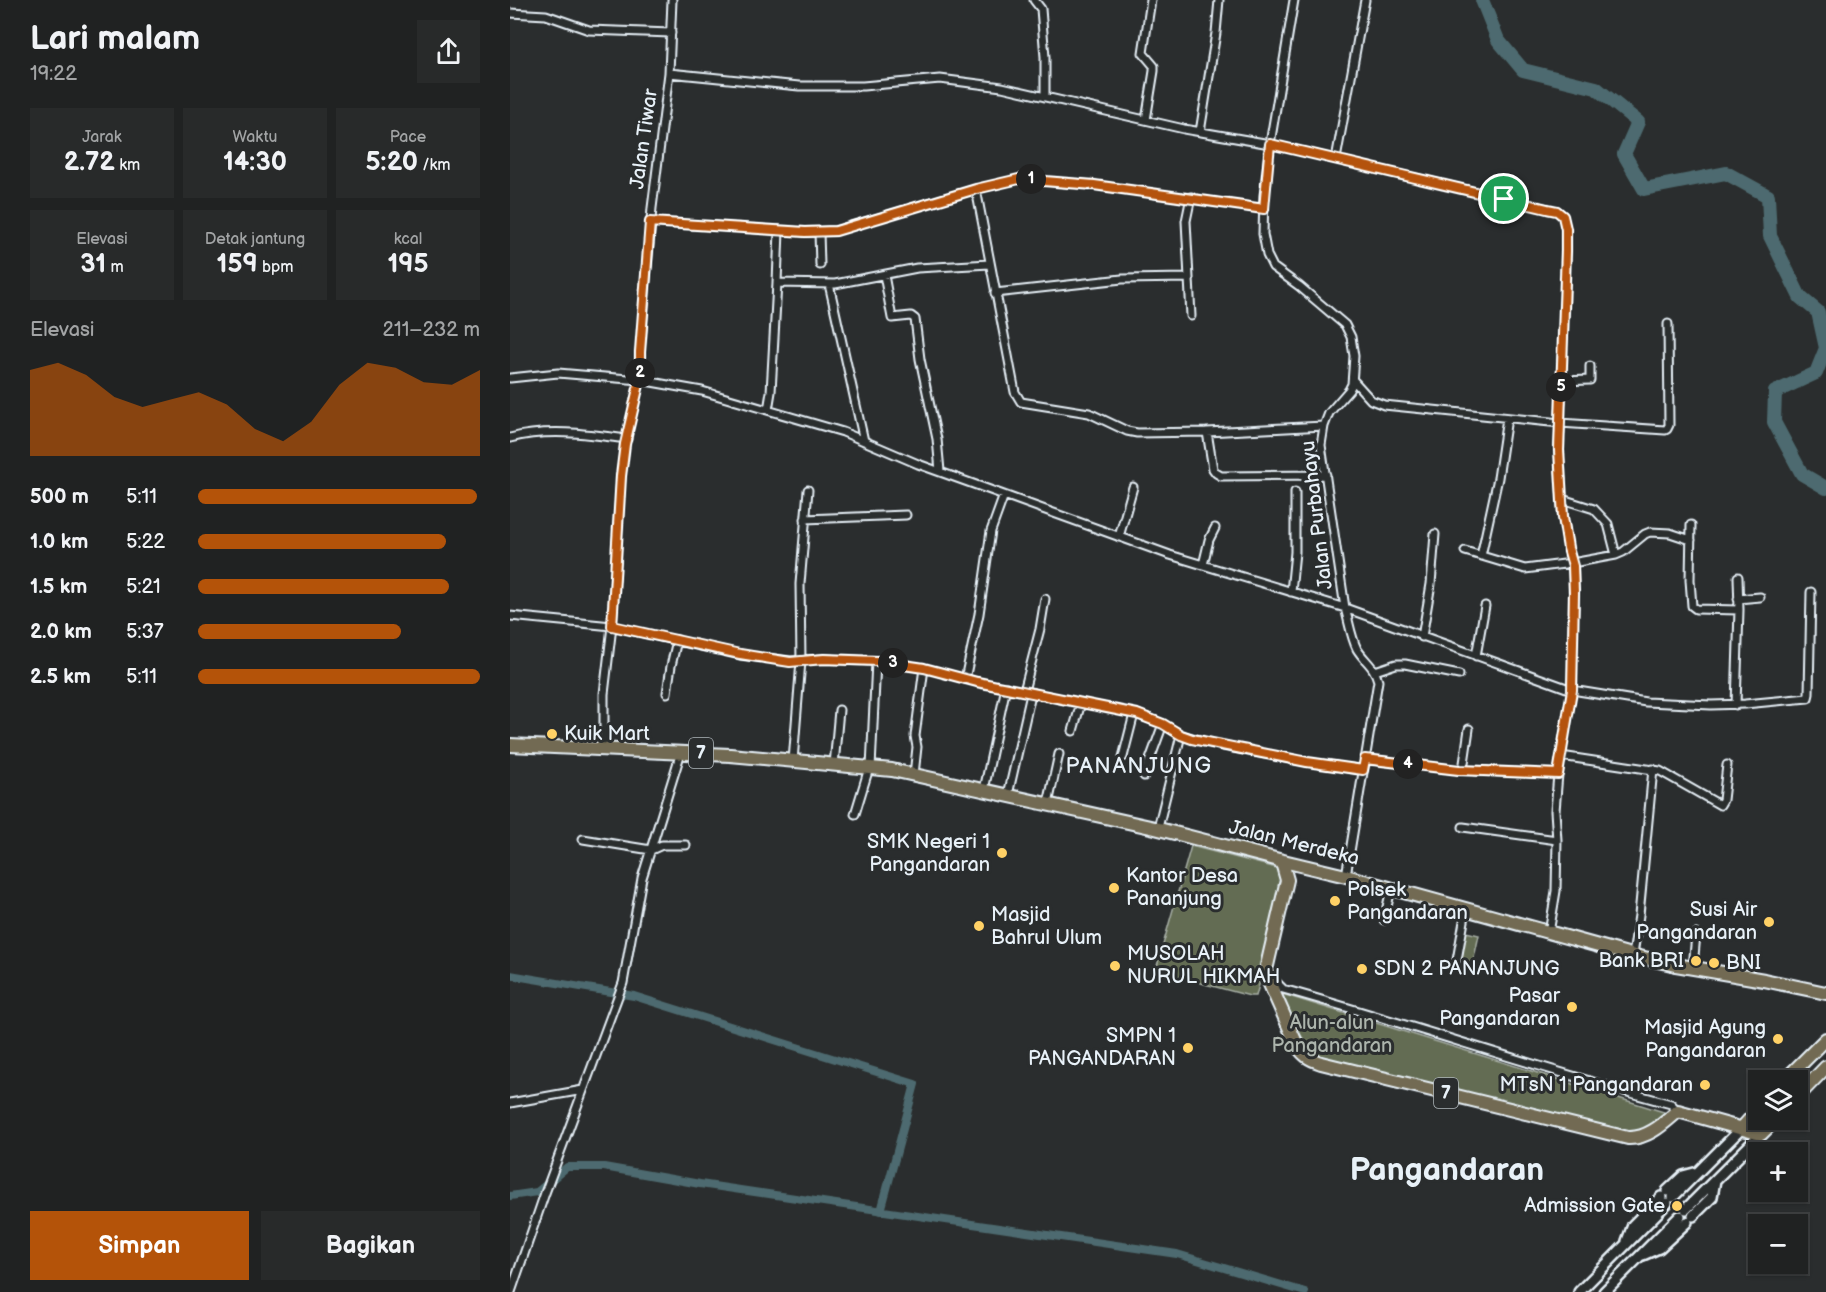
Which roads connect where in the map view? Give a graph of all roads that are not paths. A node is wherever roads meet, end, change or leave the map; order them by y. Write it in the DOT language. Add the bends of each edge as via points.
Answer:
graph roads {
  1 [pos="672,0"];
  2 [pos="1034,0"];
  3 [pos="1151,0"];
  4 [pos="1219,0"];
  5 [pos="1294,0"];
  6 [pos="1365,0"];
  7 [pos="510,13"];
  8 [pos="671,33"];
  9 [pos="669,73"];
  10 [pos="1045,97"];
  11 [pos="1146,120"];
  12 [pos="1200,132"];
  13 [pos="1270,144"];
  14 [pos="1336,159"];
  15 [pos="976,189"];
  16 [pos="1191,197"];
  17 [pos="1264,209"];
  18 [pos="650,222"];
  19 [pos="779,230"];
  20 [pos="819,232"];
  21 [pos="990,264"];
  22 [pos="820,266"];
  23 [pos="884,275"];
  24 [pos="1189,278"];
  25 [pos="777,283"];
  26 [pos="829,284"];
  27 [pos="995,293"];
  28 [pos="1191,316"];
  29 [pos="1668,324"];
  30 [pos="1590,366"];
  31 [pos="510,378"];
  32 [pos="640,380"];
  33 [pos="1353,380"];
  34 [pos="1561,381"];
  35 [pos="768,410"];
  36 [pos="1507,418"];
  37 [pos="1560,423"];
  38 [pos="1324,426"];
  39 [pos="1207,432"];
  40 [pos="510,438"];
  41 [pos="627,439"];
  42 [pos="864,441"];
  43 [pos="940,471"];
  44 [pos="1326,475"];
  45 [pos="1133,487"];
  46 [pos="808,490"];
  47 [pos="1295,492"];
  48 [pos="1004,495"];
  49 [pos="1562,499"];
  50 [pos="906,516"];
  51 [pos="806,519"];
  52 [pos="1691,525"];
  53 [pos="1215,528"];
  54 [pos="1435,534"];
  55 [pos="1119,537"];
  56 [pos="1691,540"];
  57 [pos="1465,552"];
  58 [pos="1615,552"];
  59 [pos="1481,556"];
  60 [pos="1572,563"];
  61 [pos="1203,565"];
  62 [pos="1738,577"];
  63 [pos="1291,592"];
  64 [pos="1811,592"];
  65 [pos="1760,597"];
  66 [pos="1045,599"];
  67 [pos="1738,599"];
  68 [pos="1485,606"];
  69 [pos="1345,608"];
  70 [pos="1739,610"];
  71 [pos="510,616"];
  72 [pos="612,626"];
  73 [pos="1422,637"];
  74 [pos="677,640"];
  75 [pos="1476,656"];
  76 [pos="801,661"];
  77 [pos="876,661"];
  78 [pos="924,668"];
  79 [pos="1376,671"];
  80 [pos="1459,675"];
  81 [pos="965,679"];
  82 [pos="1006,687"];
  83 [pos="1572,690"];
  84 [pos="667,693"];
  85 [pos="1028,693"];
  86 [pos="1081,703"];
  87 [pos="1736,705"];
  88 [pos="838,710"];
  89 [pos="1134,714"];
  90 [pos="1163,724"];
  91 [pos="1469,729"];
  92 [pos="1073,731"];
  93 [pos="1181,735"];
  94 [pos="510,745"];
  95 [pos="604,748"];
  96 [pos="681,752"];
  97 [pos="1059,754"];
  98 [pos="1561,756"];
  99 [pos="1123,757"];
  100 [pos="1365,759"];
  101 [pos="792,761"];
  102 [pos="834,765"];
  103 [pos="1727,765"];
  104 [pos="870,768"];
  105 [pos="1653,769"];
  106 [pos="1363,770"];
  107 [pos="1463,770"];
  108 [pos="914,774"];
  109 [pos="1558,774"];
  110 [pos="1144,776"];
  111 [pos="984,790"];
  112 [pos="1008,795"];
  113 [pos="1048,804"];
  114 [pos="855,814"];
  115 [pos="1463,827"];
  116 [pos="1158,828"];
  117 [pos="583,839"];
  118 [pos="1557,840"];
  119 [pos="686,845"];
  120 [pos="651,850"];
  121 [pos="1279,860"];
  122 [pos="1310,867"];
  123 [pos="1346,876"];
  124 [pos="1287,880"];
  125 [pos="1391,889"];
  126 [pos="1466,910"];
  127 [pos="1384,920"];
  128 [pos="1550,933"];
  129 [pos="1696,934"];
  130 [pos="1633,955"];
  131 [pos="1457,960"];
  132 [pos="1693,968"];
  133 [pos="1266,970"];
  134 [pos="1826,993"];
  135 [pos="1826,1039"];
  136 [pos="1826,1067"];
  137 [pos="1795,1070"];
  138 [pos="1808,1086"];
  139 [pos="583,1090"];
  140 [pos="510,1103"];
  141 [pos="1678,1111"];
  142 [pos="1748,1121"];
  143 [pos="1742,1128"];
  144 [pos="1765,1130"];
  145 [pos="1761,1134"];
  146 [pos="511,1292"];
  147 [pos="1579,1292"];
  148 [pos="1604,1292"];
  1 -- 8 [label="street, Jalan Tiwar"];
  2 -- 10 [label="street" via="1041,9"];
  3 -- 11 [label="street" via="1143,53 1154,71"];
  4 -- 12 [label="street"];
  5 -- 13 [label="street"];
  6 -- 14 [label="street"];
  7 -- 8 [label="street" via="546,15 589,30"];
  8 -- 9 [label="street, Jalan Tiwar"];
  9 -- 10 [label="street" via="799,87 940,79"];
  9 -- 18 [label="street, Jalan Tiwar"];
  10 -- 11 [label="street"];
  11 -- 12 [label="street"];
  12 -- 13 [label="street"];
  13 -- 14 [label="street"];
  13 -- 17 [label="street"];
  14 -- 34 [label="street" via="1557,211 1563,216 1566,251"];
  15 -- 16 [label="street" via="1028,179"];
  15 -- 20 [label="street" via="846,228"];
  15 -- 21 [label="street"];
  16 -- 17 [label="street"];
  16 -- 24 [label="street" via="1186,221"];
  17 -- 33 [label="street" via="1263,234 1273,267 1345,325 1354,356"];
  18 -- 19 [label="street"];
  18 -- 32 [label="street, Jalan Tiwar"];
  19 -- 20 [label="street"];
  19 -- 25 [label="street"];
  20 -- 22 [label="street"];
  21 -- 23 [label="street" via="920,268"];
  21 -- 27 [label="street"];
  23 -- 26 [label="street"];
  23 -- 43 [label="street" via="892,318 915,319"];
  24 -- 27 [label="street" via="1122,279"];
  24 -- 28 [label="street"];
  25 -- 26 [label="street"];
  25 -- 35 [label="street"];
  26 -- 42 [label="street"];
  27 -- 39 [label="street" via="1015,392 1021,402 1089,413 1132,433"];
  29 -- 37 [label="street" via="1667,429"];
  30 -- 34 [label="street" via="1590,380"];
  31 -- 32 [label="street" via="558,373"];
  32 -- 35 [label="street" via="702,391"];
  32 -- 41 [label="street, Jalan Tiwar"];
  33 -- 36 [label="street" via="1380,405"];
  33 -- 38 [label="street, Jalan Purbahayu"];
  34 -- 37 [label="street"];
  35 -- 42 [label="street"];
  36 -- 37 [label="street"];
  36 -- 59 [label="street"];
  37 -- 49 [label="street"];
  38 -- 39 [label="street"];
  38 -- 44 [label="street, Jalan Purbahayu" via="1321,445"];
  39 -- 44 [label="street" via="1213,469 1221,476"];
  40 -- 41 [label="street" via="578,433"];
  41 -- 72 [label="street, Jalan Tiwar" via="621,476"];
  42 -- 43 [label="street"];
  43 -- 48 [label="street"];
  44 -- 69 [label="street, Jalan Purbahayu"];
  45 -- 55 [label="street"];
  46 -- 51 [label="street"];
  47 -- 63 [label="street"];
  48 -- 55 [label="street"];
  48 -- 81 [label="street" via="991,531"];
  49 -- 58 [label="street" via="1594,509 1608,524"];
  49 -- 60 [label="street"];
  50 -- 51 [label="street"];
  51 -- 76 [label="street" via="800,584"];
  52 -- 56 [label="street"];
  53 -- 61 [label="street"];
  54 -- 73 [label="street"];
  55 -- 61 [label="street"];
  56 -- 58 [label="street" via="1650,532 1623,552"];
  56 -- 70 [label="street" via="1692,606"];
  57 -- 59 [label="street"];
  58 -- 60 [label="street"];
  59 -- 60 [label="street" via="1525,569"];
  60 -- 83 [label="street"];
  61 -- 63 [label="street"];
  62 -- 67 [label="street"];
  63 -- 69 [label="street"];
  64 -- 87 [label="street" via="1809,697"];
  65 -- 67 [label="street"];
  66 -- 85 [label="street"];
  67 -- 70 [label="street"];
  68 -- 75 [label="street"];
  69 -- 73 [label="street"];
  69 -- 79 [label="street, Jalan Purbahayu" via="1354,642"];
  70 -- 87 [label="street"];
  71 -- 72 [label="street"];
  72 -- 74 [label="street"];
  72 -- 95 [label="street, Jalan Tiwar" via="604,694"];
  73 -- 75 [label="street"];
  74 -- 76 [label="street" via="740,654"];
  74 -- 84 [label="street"];
  75 -- 83 [label="street"];
  76 -- 77 [label="street"];
  76 -- 101 [label="street"];
  77 -- 78 [label="street"];
  77 -- 104 [label="street"];
  78 -- 81 [label="street"];
  78 -- 108 [label="street"];
  79 -- 80 [label="street" via="1405,664"];
  79 -- 100 [label="street" via="1378,681"];
  81 -- 82 [label="street"];
  82 -- 85 [label="street"];
  82 -- 111 [label="street"];
  83 -- 87 [label="street" via="1646,702"];
  83 -- 98 [label="street"];
  85 -- 86 [label="street"];
  85 -- 112 [label="street"];
  86 -- 89 [label="street"];
  86 -- 92 [label="street"];
  88 -- 102 [label="street"];
  89 -- 90 [label="street"];
  89 -- 99 [label="street"];
  90 -- 93 [label="street"];
  90 -- 110 [label="street"];
  91 -- 107 [label="street"];
  93 -- 106 [label="street" via="1240,750"];
  93 -- 116 [label="street"];
  94 -- 95 [label="highway, 7"];
  95 -- 96 [label="highway, 7"];
  96 -- 101 [label="highway, 7"];
  96 -- 120 [label="street"];
  97 -- 113 [label="street"];
  98 -- 105 [label="street"];
  98 -- 109 [label="street"];
  100 -- 106 [label="street"];
  100 -- 107 [label="street"];
  101 -- 102 [label="highway, 7"];
  102 -- 104 [label="highway, 7"];
  103 -- 105 [label="street" via="1720,805"];
  104 -- 108 [label="highway, Jalan Merdeka / 7"];
  104 -- 114 [label="street"];
  105 -- 130 [label="street"];
  106 -- 123 [label="street"];
  107 -- 109 [label="street"];
  108 -- 111 [label="highway, Jalan Merdeka / 7"];
  109 -- 118 [label="street"];
  111 -- 112 [label="highway, Jalan Merdeka / 7"];
  112 -- 113 [label="highway, Jalan Merdeka / 7"];
  113 -- 116 [label="highway, Jalan Merdeka / 7"];
  115 -- 118 [label="street"];
  116 -- 121 [label="highway, Jalan Merdeka / 7"];
  117 -- 120 [label="street"];
  118 -- 128 [label="street"];
  119 -- 120 [label="street" via="662,845"];
  120 -- 139 [label="street" via="642,878 623,983"];
  121 -- 122 [label="highway, Jalan Merdeka / 7"];
  121 -- 124 [label="highway"];
  122 -- 123 [label="highway, Jalan Merdeka / 7"];
  122 -- 124 [label="highway"];
  123 -- 125 [label="highway, Jalan Merdeka / 7"];
  124 -- 133 [label="highway"];
  125 -- 126 [label="highway, Jalan Merdeka / 7"];
  125 -- 127 [label="street"];
  126 -- 128 [label="highway, Jalan Merdeka / 7"];
  126 -- 131 [label="street"];
  128 -- 130 [label="highway, Jalan Merdeka / 7"];
  129 -- 132 [label="street"];
  130 -- 132 [label="highway, Jalan Merdeka / 7"];
  132 -- 134 [label="highway, Jalan Merdeka / 7"];
  133 -- 141 [label="street" via="1283,989 1671,1104"];
  133 -- 141 [label="highway, 7" via="1302,1054 1321,1064 1628,1138 1648,1134"];
  135 -- 137 [label="highway"];
  136 -- 138 [label="highway"];
  139 -- 140 [label="street"];
  139 -- 146 [label="street"];
  141 -- 143 [label="highway"];
  142 -- 143 [label="highway"];
  143 -- 145 [label="highway"];
  143 -- 147 [label="street" via="1699,1171 1683,1176 1667,1197 1633,1225 1626,1244"];
  144 -- 145 [label="highway"];
  145 -- 148 [label="street" via="1715,1180 1712,1197 1686,1216 1657,1249 1640,1256"];
}
